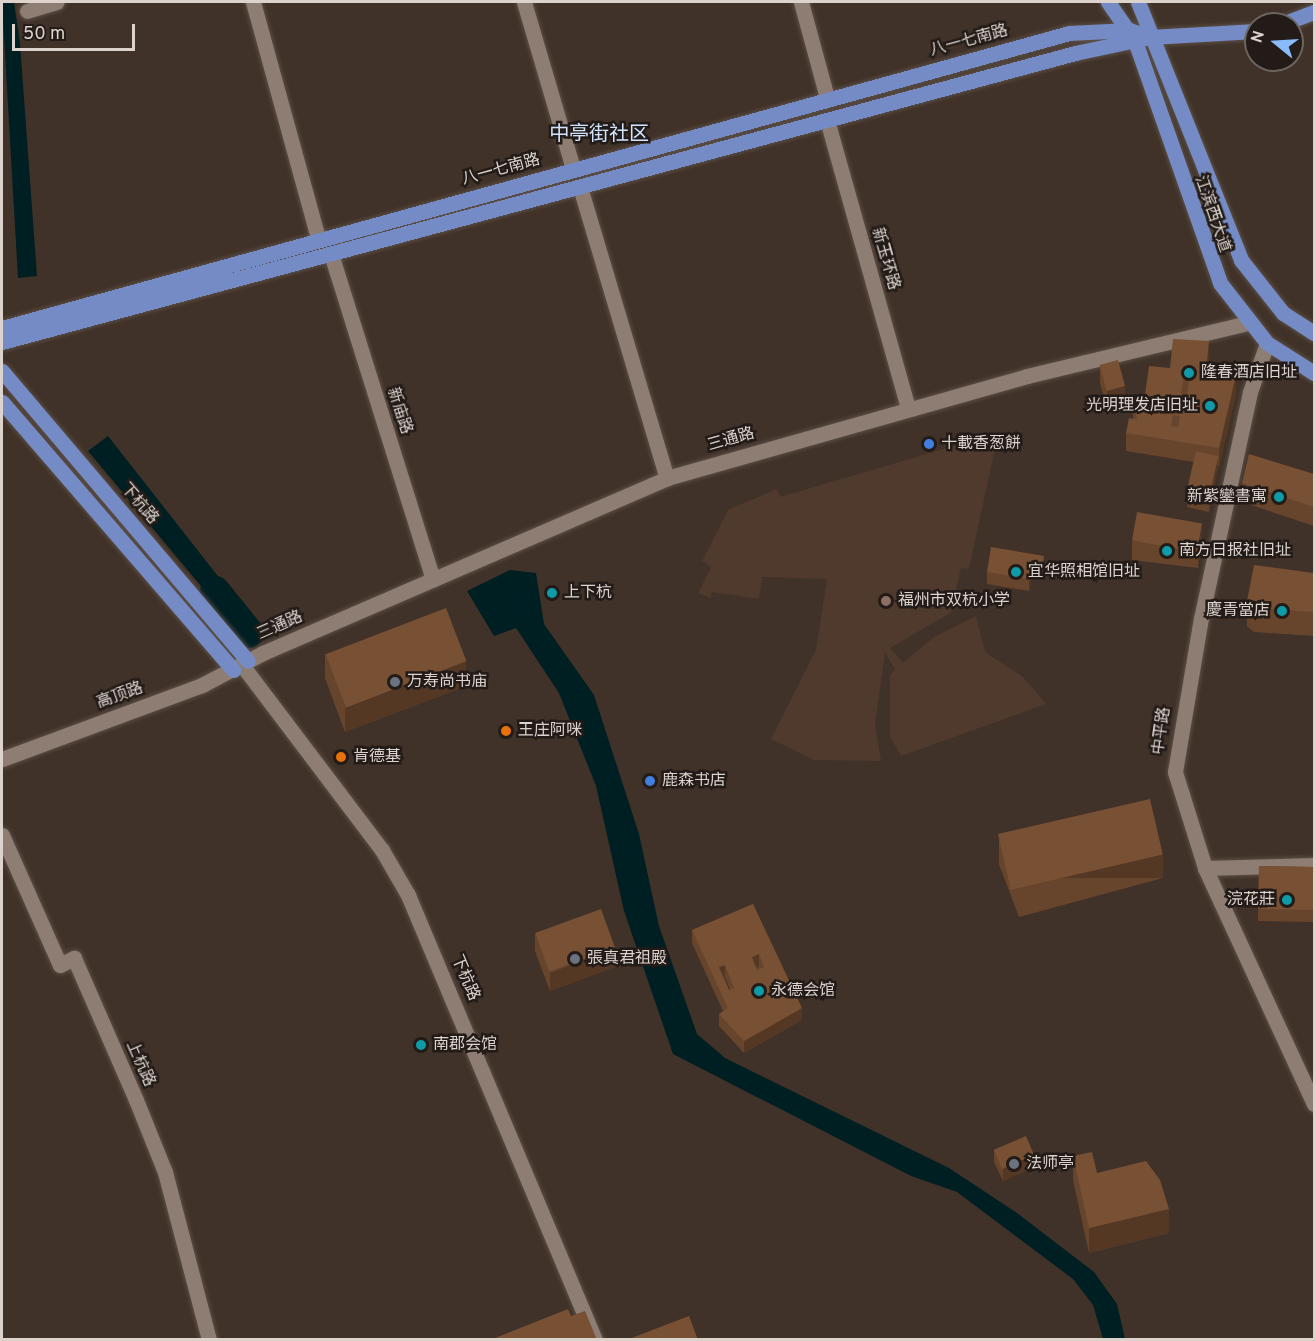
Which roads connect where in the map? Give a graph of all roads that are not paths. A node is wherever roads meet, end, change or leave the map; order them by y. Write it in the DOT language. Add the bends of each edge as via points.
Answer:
graph roads {
  1 [pos="57,2"];
  2 [pos="253,2"];
  3 [pos="524,2"];
  4 [pos="801,2"];
  5 [pos="1108,2"];
  6 [pos="1138,2"];
  7 [pos="1309,2"];
  8 [pos="1314,10"];
  9 [pos="27,11"];
  10 [pos="1244,31"];
  11 [pos="1132,35"];
  12 [pos="1150,37"];
  13 [pos="827,98"];
  14 [pos="827,120"];
  15 [pos="573,169"];
  16 [pos="580,187"];
  17 [pos="318,238"];
  18 [pos="331,254"];
  19 [pos="1248,323"];
  20 [pos="2,328"];
  21 [pos="1314,333"];
  22 [pos="2,342"];
  23 [pos="1267,343"];
  24 [pos="2,371"];
  25 [pos="1314,373"];
  26 [pos="2,402"];
  27 [pos="908,408"];
  28 [pos="667,478"];
  29 [pos="433,579"];
  30 [pos="241,665"];
  31 [pos="2,759"];
  32 [pos="2,835"];
  33 [pos="1314,865"];
  34 [pos="1204,868"];
  35 [pos="1314,1104"];
  36 [pos="209,1340"];
  37 [pos="595,1340"];
  1 -- 9 [label="street"];
  2 -- 17 [label="street"];
  3 -- 15 [label="street"];
  4 -- 13 [label="street"];
  5 -- 11 [label="main road, 江滨西大道"];
  6 -- 12 [label="main road, 江滨西大道"];
  7 -- 8 [label="street"];
  10 -- 12 [label="main road, 八一七南路"];
  11 -- 12 [label="main road, 八一七南路"];
  11 -- 13 [label="main road, 八一七南路" via="1069,33"];
  11 -- 14 [label="main road, 八一七南路"];
  11 -- 19 [label="main road, 江滨西大道" via="1207,257"];
  12 -- 21 [label="main road, 江滨西大道" via="1240,260 1283,313"];
  13 -- 15 [label="main road, 八一七南路"];
  14 -- 16 [label="main road, 八一七南路"];
  14 -- 27 [label="street, 新玉环路"];
  15 -- 17 [label="main road, 八一七南路"];
  16 -- 18 [label="main road, 八一七南路"];
  16 -- 28 [label="street"];
  17 -- 20 [label="main road, 八一七南路"];
  18 -- 22 [label="main road, 八一七南路"];
  18 -- 29 [label="street, 新庙路"];
  19 -- 23 [label="main road, 江滨西大道"];
  19 -- 27 [label="street, 三通路"];
  23 -- 25 [label="main road, 江滨西大道"];
  23 -- 34 [label="street, 中平路" via="1250,392 1177,739 1177,788"];
  24 -- 30 [label="main road, 下杭路"];
  26 -- 30 [label="main road, 下杭路"];
  27 -- 28 [label="street, 三通路"];
  28 -- 29 [label="street, 三通路"];
  29 -- 30 [label="street, 三通路"];
  30 -- 31 [label="street, 高顶路"];
  30 -- 37 [label="street, 下杭路" via="382,850 408,895"];
  32 -- 36 [label="street, 上杭路" via="60,965 74,958 136,1100 165,1172"];
  33 -- 34 [label="street"];
  34 -- 35 [label="street, 中平路"];
}
